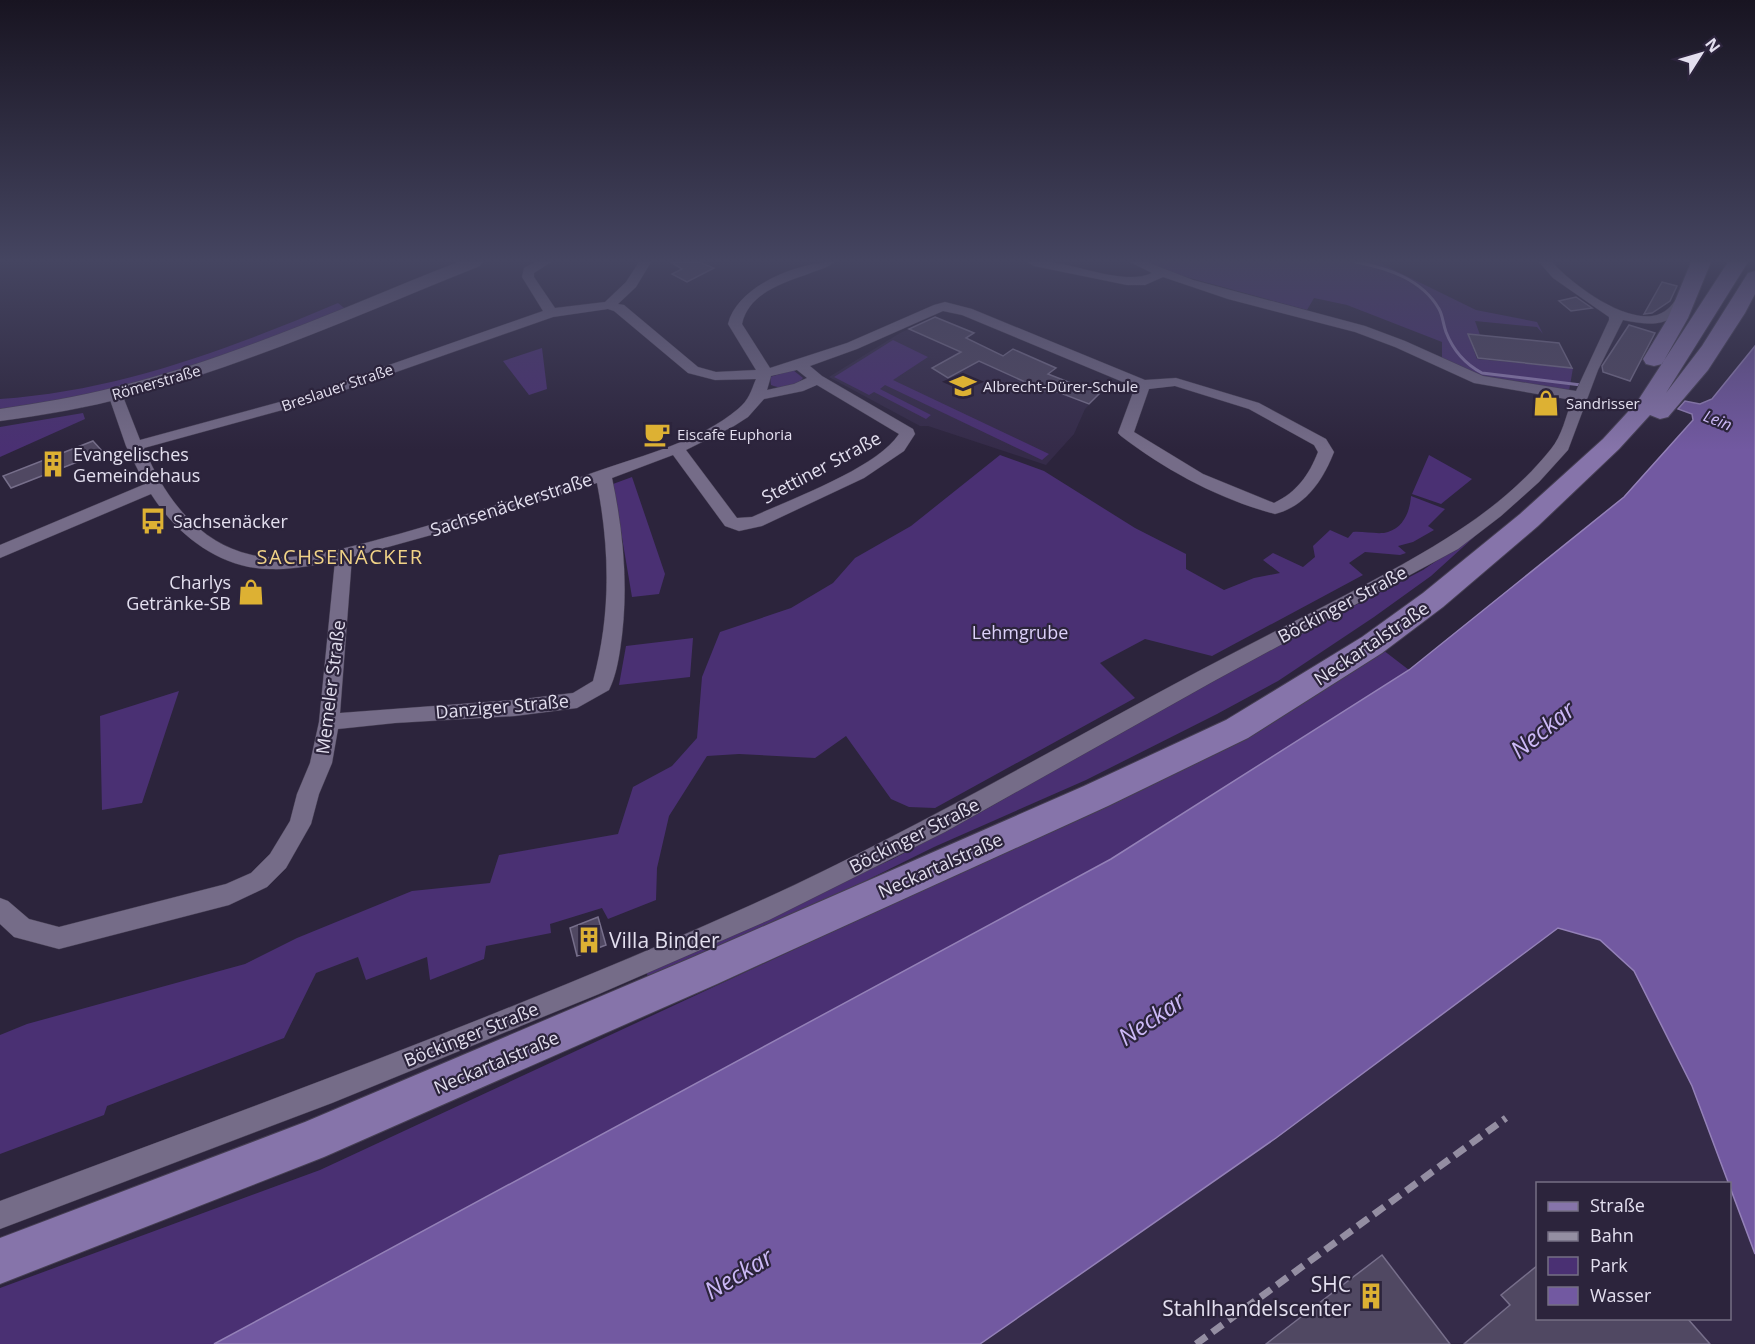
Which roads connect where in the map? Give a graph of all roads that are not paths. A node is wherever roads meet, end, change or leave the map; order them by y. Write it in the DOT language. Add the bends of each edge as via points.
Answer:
graph roads {
  1 [pos="316,325"];
  2 [pos="518,325"];
  3 [pos="639,325"];
  4 [pos="735,325"];
  5 [pos="899,325"];
  6 [pos="995,325"];
  7 [pos="1344,325"];
  8 [pos="1614,325"];
  9 [pos="1674,325"];
  10 [pos="1698,325"];
  11 [pos="1726,325"];
  12 [pos="800,365"];
  13 [pos="817,379"];
  14 [pos="1143,385"];
  15 [pos="761,387"];
  16 [pos="1584,389"];
  17 [pos="115,394"];
  18 [pos="0,415"];
  19 [pos="1611,444"];
  20 [pos="134,446"];
  21 [pos="676,448"];
  22 [pos="603,475"];
  23 [pos="154,486"];
  24 [pos="1529,520"];
  25 [pos="0,552"];
  26 [pos="344,554"];
  27 [pos="329,722"];
  28 [pos="0,909"];
  29 [pos="0,1215"];
  30 [pos="0,1261"];
  1 -- 17 [label="main road, Römerstraße" via="230,359"];
  2 -- 20 [label="street, Breslauer Straße" via="303,400"];
  3 -- 15 [label="street" via="693,370"];
  4 -- 15 [label="street" via="762,365"];
  5 -- 12 [label="street"];
  6 -- 14 [label="street"];
  7 -- 16 [label="street" via="1400,344 1479,380"];
  8 -- 16 [label="street, Böckinger Straße"];
  9 -- 19 [label="main road"];
  10 -- 19 [label="main road, Neckartalstraße" via="1646,406"];
  11 -- 24 [label="main road" via="1677,396 1557,508"];
  12 -- 13 [label="street, Stettiner Straße"];
  12 -- 15 [label="street"];
  13 -- 15 [label="street" via="798,388"];
  13 -- 21 [label="street, Stettiner Straße" via="905,429 907,434 898,448 858,474 766,518 739,525 731,522"];
  14 -- 14 [label="street" via="1185,384 1278,417 1320,442 1326,452 1319,472 1306,490 1275,508 1225,492 1153,453 1126,433"];
  15 -- 21 [label="street, Sachsenäckerstraße" via="753,405 731,421"];
  16 -- 29 [label="street, Böckinger Straße" via="1562,447 1503,505 1452,544 927,830 772,907 579,990 332,1090"];
  17 -- 18 [label="main road, Römerstraße"];
  17 -- 20 [label="street, Sachsenäckerstraße"];
  19 -- 24 [label="main road, Neckartalstraße"];
  20 -- 23 [label="street, Sachsenäckerstraße"];
  21 -- 22 [label="street, Sachsenäckerstraße"];
  22 -- 26 [label="street, Sachsenäckerstraße" via="527,502"];
  22 -- 27 [label="street, Danziger Straße" via="616,555 616,588 610,660 602,685 577,700"];
  23 -- 25 [label="street"];
  23 -- 26 [label="street, Sachsenäckerstraße" via="179,523 196,537 235,555 275,564"];
  24 -- 30 [label="main road, Neckartalstraße" via="1372,645 1238,729 715,967 320,1138"];
  26 -- 27 [label="street, Memeler Straße"];
  27 -- 28 [label="street, Memeler Straße" via="321,762 300,824 278,861 259,880 198,904 59,938 22,929"];
}
